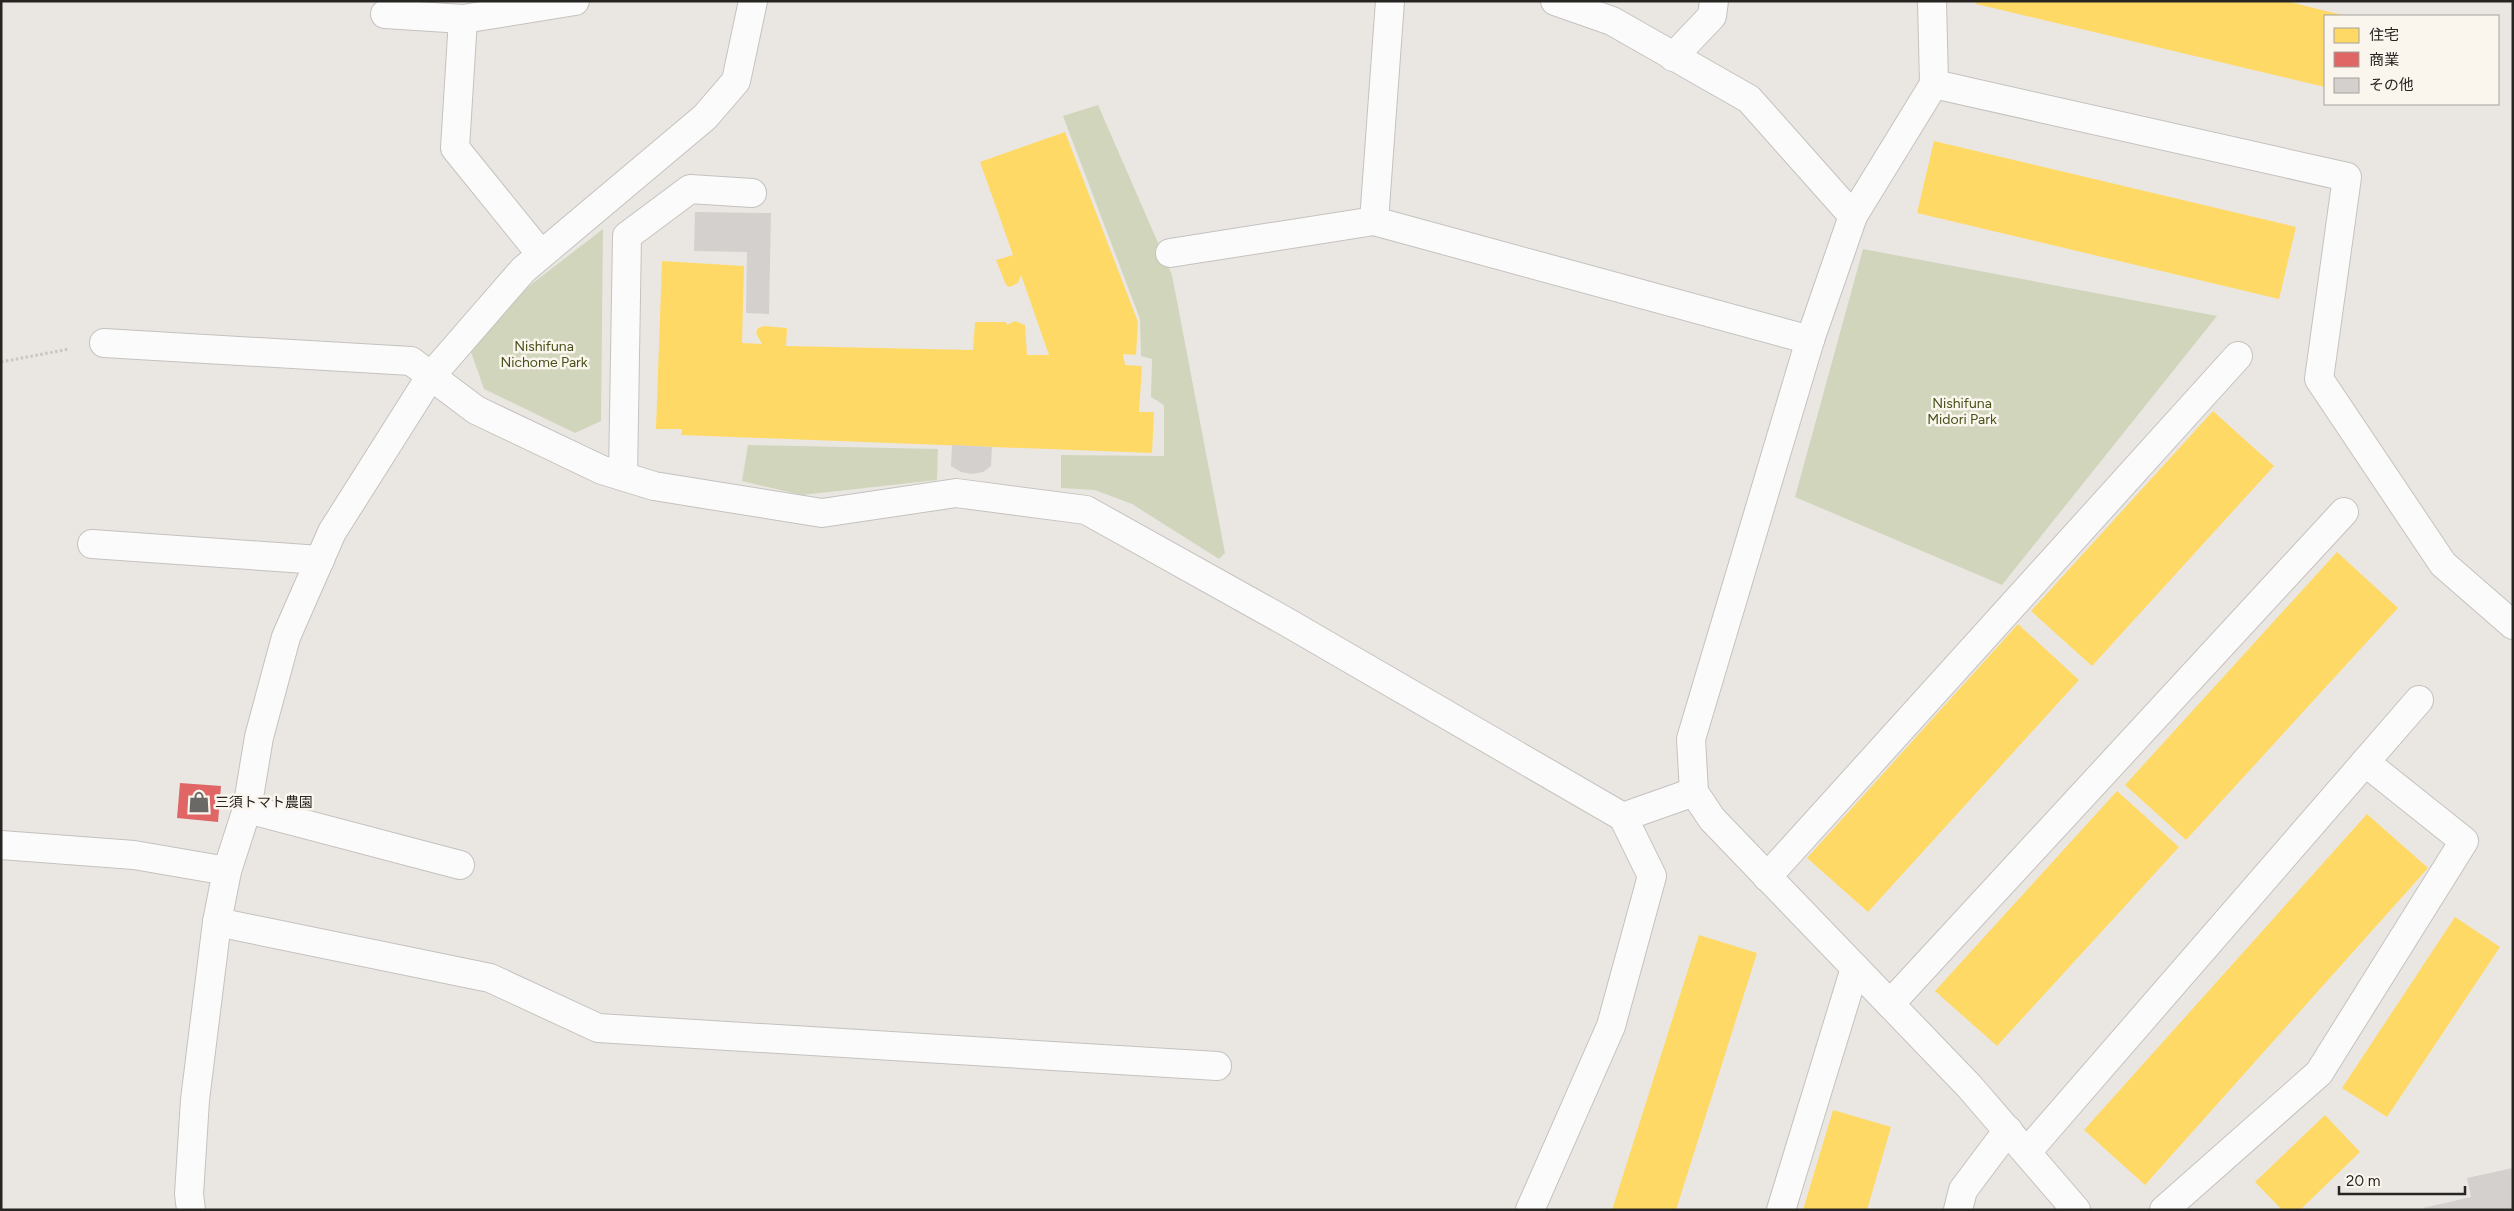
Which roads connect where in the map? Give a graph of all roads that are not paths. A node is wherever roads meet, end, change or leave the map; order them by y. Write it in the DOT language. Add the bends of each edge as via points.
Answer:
graph roads {
  1 [pos="575,1"];
  2 [pos="753,1"];
  3 [pos="1390,1"];
  4 [pos="1555,1"];
  5 [pos="1714,1"];
  6 [pos="1932,1"];
  7 [pos="385,14"];
  8 [pos="463,19"];
  9 [pos="1674,57"];
  10 [pos="1934,84"];
  11 [pos="752,193"];
  12 [pos="1854,216"];
  13 [pos="1374,221"];
  14 [pos="540,253"];
  15 [pos="1170,253"];
  16 [pos="1810,340"];
  17 [pos="104,343"];
  18 [pos="2238,356"];
  19 [pos="430,377"];
  20 [pos="623,476"];
  21 [pos="2344,512"];
  22 [pos="92,544"];
  23 [pos="320,560"];
  24 [pos="2513,625"];
  25 [pos="2419,700"];
  26 [pos="2365,762"];
  27 [pos="1694,792"];
  28 [pos="247,809"];
  29 [pos="1623,817"];
  30 [pos="1,845"];
  31 [pos="460,865"];
  32 [pos="227,871"];
  33 [pos="1767,877"];
  34 [pos="217,922"];
  35 [pos="1855,968"];
  36 [pos="1890,1004"];
  37 [pos="1217,1066"];
  38 [pos="2008,1130"];
  39 [pos="2027,1152"];
  40 [pos="191,1210"];
  41 [pos="1530,1210"];
  42 [pos="1781,1210"];
  43 [pos="1958,1210"];
  44 [pos="2076,1210"];
  45 [pos="2164,1210"];
  1 -- 8 [label="street"];
  2 -- 14 [label="street" via="736,81 711,110"];
  3 -- 13 [label="street"];
  4 -- 9 [label="street" via="1612,21"];
  5 -- 9 [label="street" via="1712,16"];
  6 -- 10 [label="street"];
  7 -- 8 [label="street"];
  8 -- 14 [label="street" via="455,148"];
  9 -- 12 [label="street" via="1749,99"];
  10 -- 12 [label="street"];
  10 -- 24 [label="street" via="2347,177 2319,379 2443,564"];
  11 -- 20 [label="street" via="690,189 627,236"];
  12 -- 16 [label="street"];
  13 -- 15 [label="street"];
  13 -- 16 [label="street"];
  14 -- 19 [label="street"];
  16 -- 27 [label="street" via="1691,739"];
  17 -- 19 [label="street" via="411,361"];
  18 -- 33 [label="street"];
  19 -- 20 [label="street" via="476,410 602,470"];
  19 -- 23 [label="street" via="332,532"];
  20 -- 29 [label="street" via="654,486 822,513 956,493 1086,510"];
  21 -- 36 [label="street"];
  22 -- 23 [label="street"];
  23 -- 28 [label="street" via="286,637 259,737"];
  25 -- 26 [label="street"];
  26 -- 39 [label="street"];
  26 -- 45 [label="street" via="2464,841 2319,1073"];
  27 -- 29 [label="street"];
  27 -- 33 [label="street" via="1712,819"];
  28 -- 31 [label="street"];
  28 -- 32 [label="street"];
  29 -- 41 [label="street" via="1652,876 1611,1026"];
  30 -- 32 [label="street" via="134,855"];
  32 -- 34 [label="street"];
  33 -- 35 [label="street"];
  34 -- 37 [label="street" via="490,978 598,1028"];
  34 -- 40 [label="street" via="195,1100 189,1194"];
  35 -- 36 [label="street"];
  35 -- 42 [label="street"];
  36 -- 38 [label="street"];
  38 -- 39 [label="street"];
  38 -- 43 [label="street" via="1963,1190"];
  39 -- 44 [label="street"];
}
